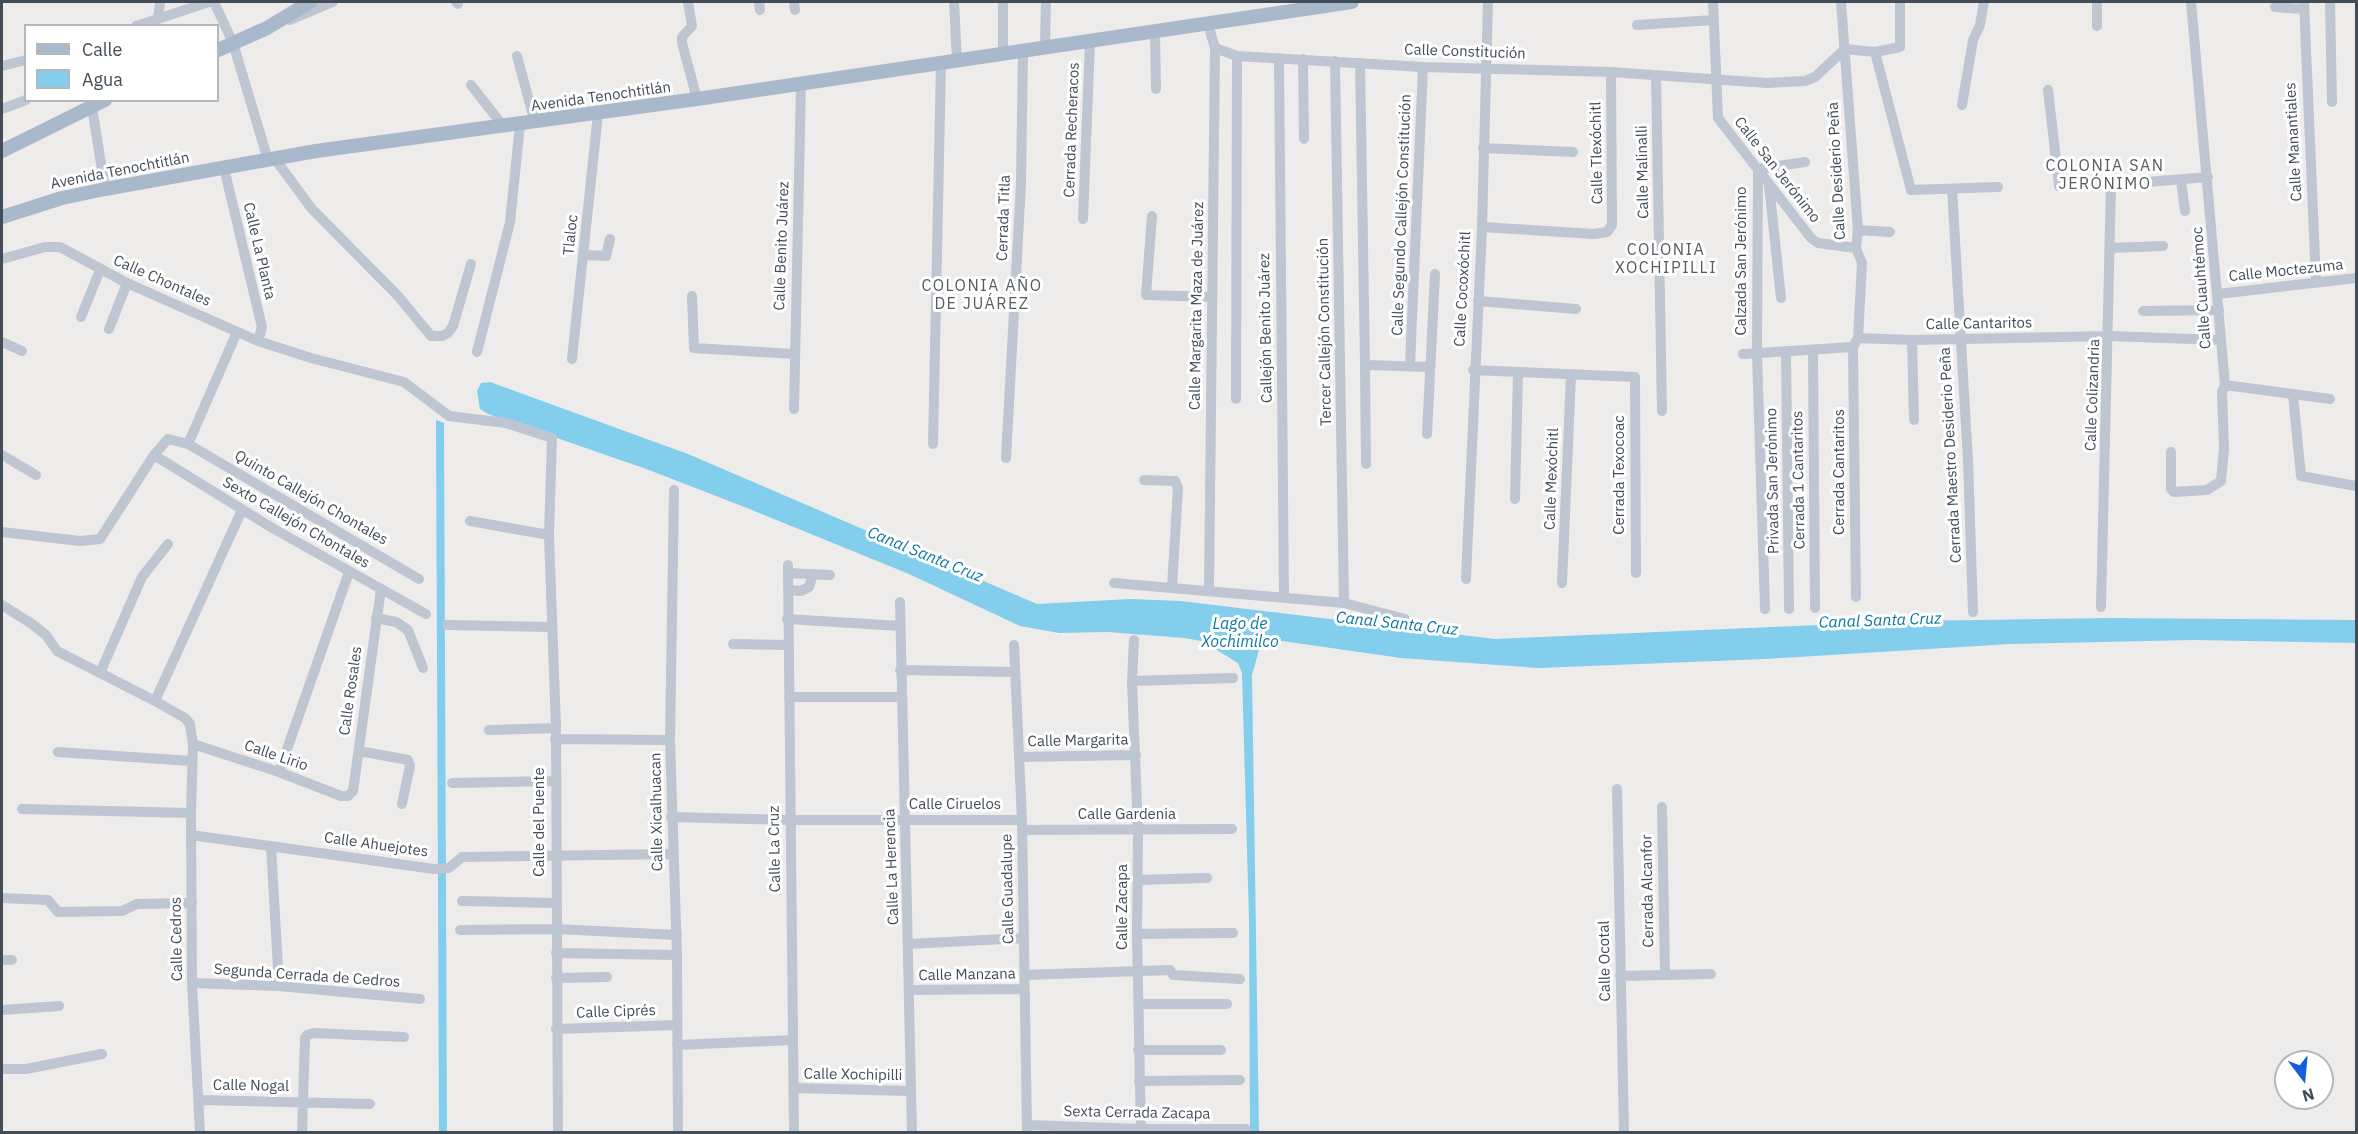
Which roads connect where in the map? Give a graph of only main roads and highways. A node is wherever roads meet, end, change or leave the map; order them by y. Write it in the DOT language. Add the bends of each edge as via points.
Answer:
graph roads {
  1 [pos="310,2"];
  2 [pos="1352,2"];
  3 [pos="1332,3"];
  4 [pos="219,50"];
  5 [pos="101,102"];
  6 [pos="2,151"];
  7 [pos="2,217"];
  1 -- 4 [label="main road" via="267,28"];
  2 -- 3 [label="main road, Avenida Tenochtitlán"];
  3 -- 7 [label="main road, Avenida Tenochtitlán" via="1090,42 271,159 62,198"];
  5 -- 6 [label="main road"];
}
